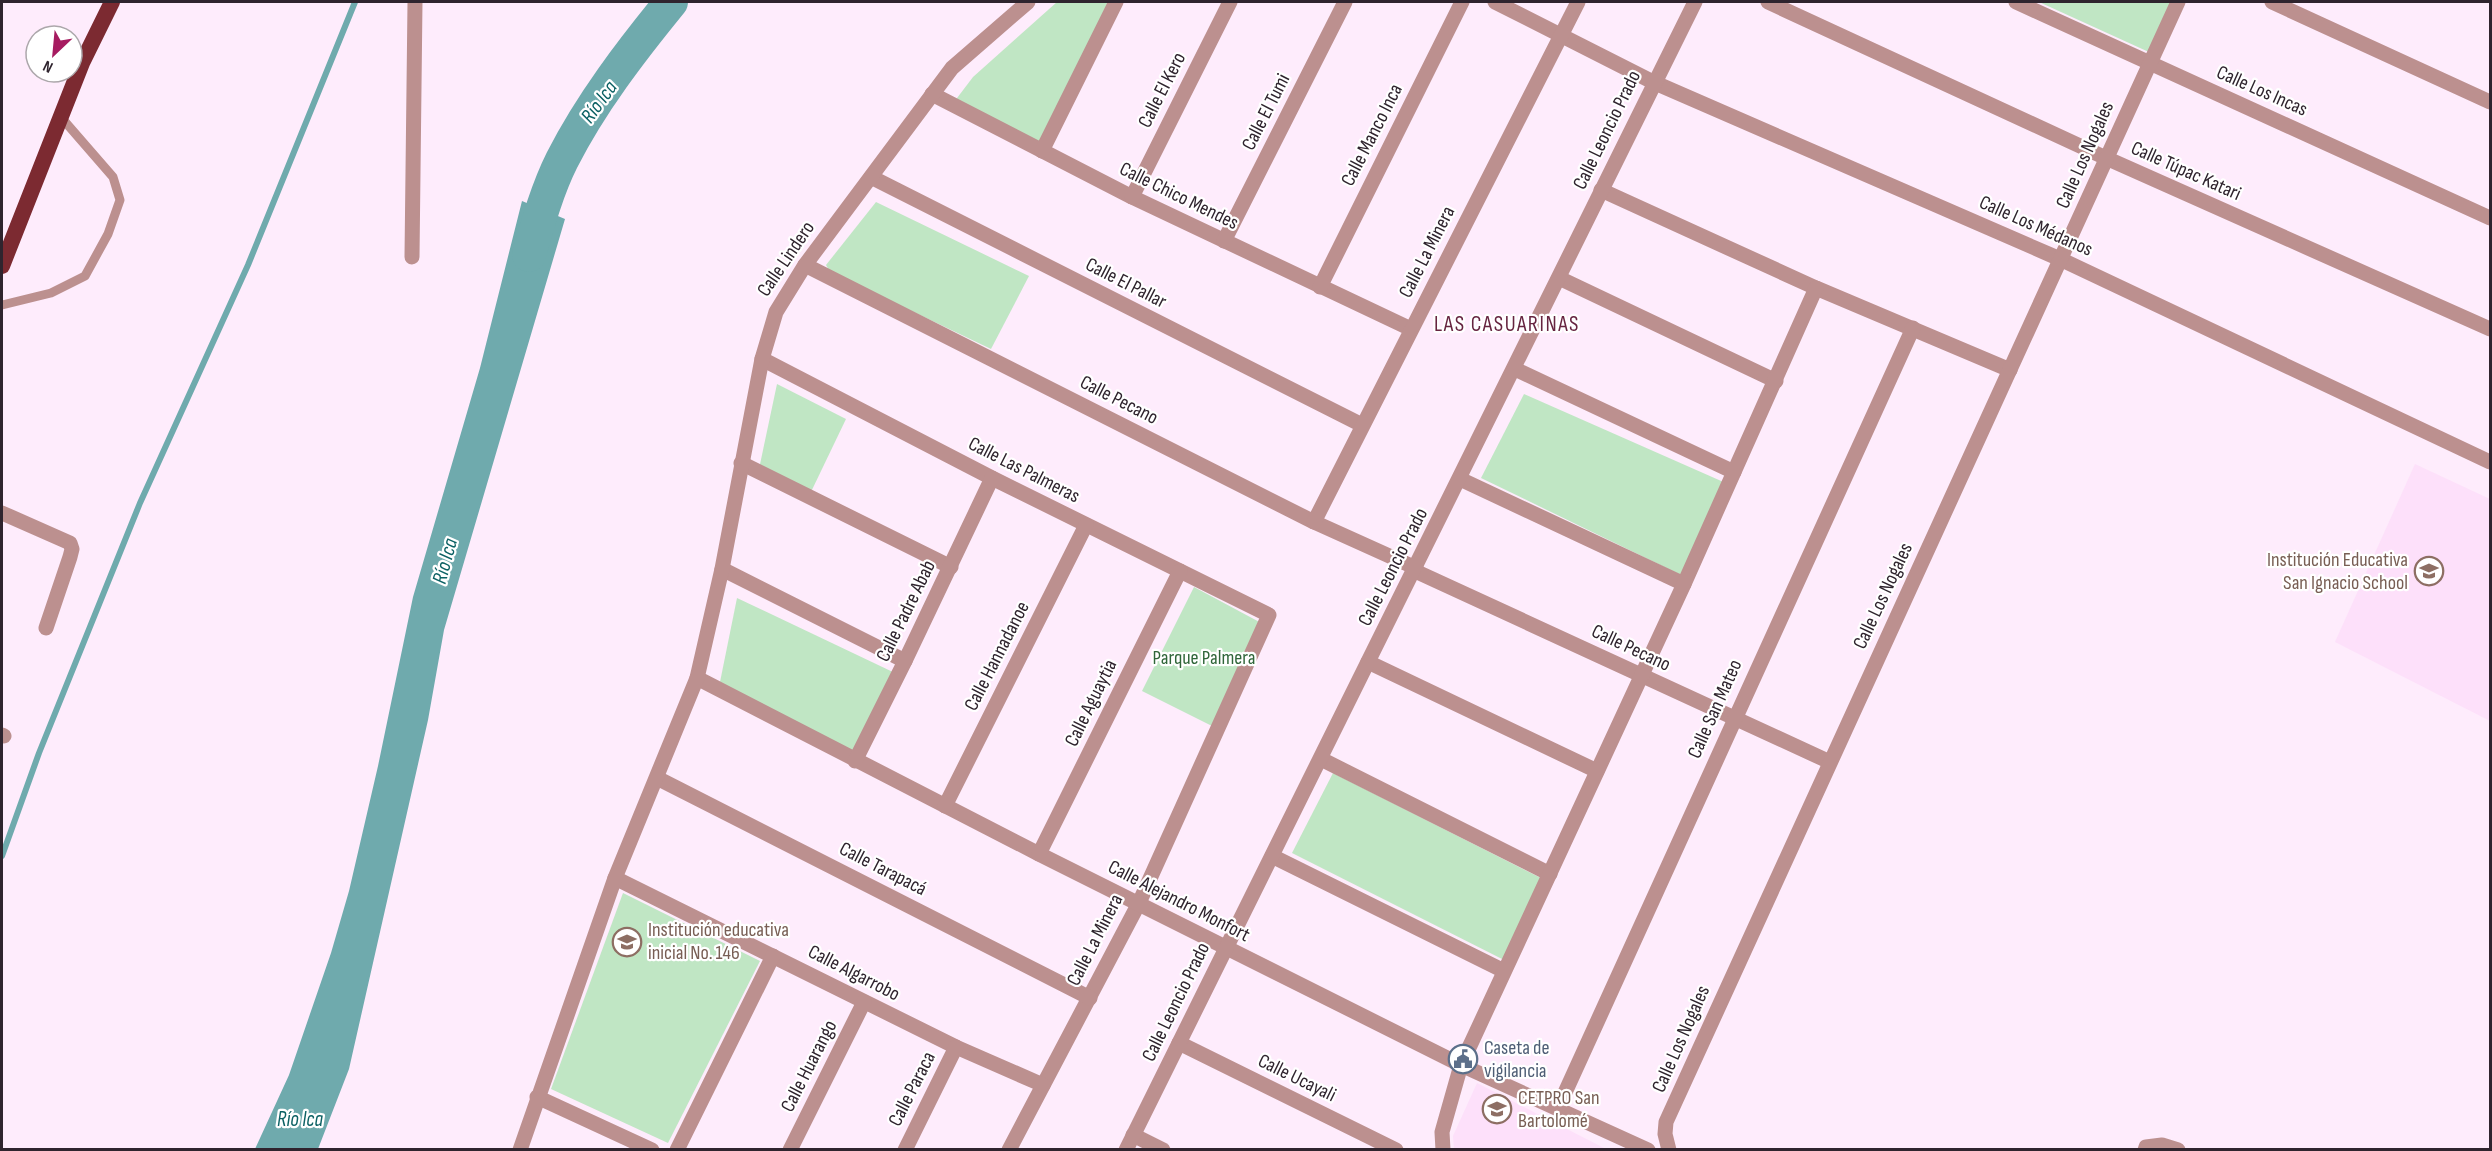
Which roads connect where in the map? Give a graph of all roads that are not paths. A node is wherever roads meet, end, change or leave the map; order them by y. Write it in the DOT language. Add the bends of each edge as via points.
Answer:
graph roads {
  1 [pos="112,2"];
  2 [pos="415,2"];
  3 [pos="1028,2"];
  4 [pos="1116,2"];
  5 [pos="1230,2"];
  6 [pos="1345,2"];
  7 [pos="1462,2"];
  8 [pos="1496,2"];
  9 [pos="1578,2"];
  10 [pos="1695,2"];
  11 [pos="1768,2"];
  12 [pos="2016,2"];
  13 [pos="2178,2"];
  14 [pos="2272,2"];
  15 [pos="1561,35"];
  16 [pos="2149,63"];
  17 [pos="1653,82"];
  18 [pos="932,94"];
  19 [pos="2490,102"];
  20 [pos="60,116"];
  21 [pos="1042,150"];
  22 [pos="2106,158"];
  23 [pos="871,177"];
  24 [pos="1601,190"];
  25 [pos="1132,197"];
  26 [pos="2490,217"];
  27 [pos="1224,241"];
  28 [pos="412,257"];
  29 [pos="2060,260"];
  30 [pos="805,265"];
  31 [pos="2,266"];
  32 [pos="1559,278"];
  33 [pos="1320,287"];
  34 [pos="1816,288"];
  35 [pos="2,305"];
  36 [pos="1913,328"];
  37 [pos="1411,329"];
  38 [pos="2490,329"];
  39 [pos="762,359"];
  40 [pos="1515,369"];
  41 [pos="2010,370"];
  42 [pos="1776,381"];
  43 [pos="1362,425"];
  44 [pos="2490,462"];
  45 [pos="741,463"];
  46 [pos="1734,472"];
  47 [pos="992,478"];
  48 [pos="1460,479"];
  49 [pos="2,513"];
  50 [pos="1314,522"];
  51 [pos="1086,525"];
  52 [pos="951,567"];
  53 [pos="722,569"];
  54 [pos="1180,570"];
  55 [pos="1415,570"];
  56 [pos="1684,584"];
  57 [pos="1269,615"];
  58 [pos="46,628"];
  59 [pos="905,661"];
  60 [pos="1368,662"];
  61 [pos="1641,676"];
  62 [pos="697,678"];
  63 [pos="1734,718"];
  64 [pos="1321,759"];
  65 [pos="855,761"];
  66 [pos="1830,762"];
  67 [pos="1597,771"];
  68 [pos="657,778"];
  69 [pos="945,806"];
  70 [pos="1039,854"];
  71 [pos="1272,856"];
  72 [pos="1550,874"];
  73 [pos="615,878"];
  74 [pos="1138,903"];
  75 [pos="1226,948"];
  76 [pos="773,956"];
  77 [pos="1504,971"];
  78 [pos="1090,998"];
  79 [pos="864,1002"];
  80 [pos="1179,1044"];
  81 [pos="956,1047"];
  82 [pos="1461,1065"];
  83 [pos="1043,1085"];
  84 [pos="537,1097"];
  85 [pos="1558,1108"];
  86 [pos="1133,1135"];
  87 [pos="520,1149"];
  88 [pos="652,1149"];
  89 [pos="677,1149"];
  90 [pos="790,1149"];
  91 [pos="905,1149"];
  92 [pos="1009,1149"];
  93 [pos="1126,1149"];
  94 [pos="1163,1149"];
  95 [pos="1396,1149"];
  96 [pos="1443,1149"];
  97 [pos="1648,1149"];
  98 [pos="1668,1149"];
  99 [pos="2145,1149"];
  100 [pos="2178,1149"];
  1 -- 20 [label="highway"];
  2 -- 28 [label="street"];
  3 -- 18 [label="street, Calle Lindero" via="958,61"];
  4 -- 21 [label="street"];
  5 -- 25 [label="street, Calle El Kero"];
  6 -- 27 [label="street, Calle El Tumi"];
  7 -- 33 [label="street, Calle Manco Inca"];
  8 -- 15 [label="street, Calle Los Médanos"];
  9 -- 15 [label="street, Calle La Minera"];
  10 -- 17 [label="street, Calle Leoncio Prado"];
  11 -- 22 [label="street, Calle Túpac Katari"];
  12 -- 16 [label="street, Calle Los Incas"];
  13 -- 16 [label="street, Calle Los Nogales"];
  14 -- 19 [label="street"];
  15 -- 17 [label="street, Calle Los Médanos"];
  15 -- 37 [label="street, Calle La Minera"];
  16 -- 22 [label="street, Calle Los Nogales"];
  16 -- 26 [label="street, Calle Los Incas"];
  17 -- 24 [label="street, Calle Leoncio Prado"];
  17 -- 29 [label="street, Calle Los Médanos"];
  18 -- 21 [label="street, Calle Chico Mendes"];
  18 -- 23 [label="street, Calle Lindero"];
  20 -- 31 [label="highway"];
  20 -- 35 [label="lane" via="113,177 120,200 108,234 85,276 51,294"];
  21 -- 25 [label="street, Calle Chico Mendes"];
  22 -- 29 [label="street, Calle Los Nogales"];
  22 -- 38 [label="street, Calle Túpac Katari"];
  23 -- 30 [label="street, Calle Lindero"];
  23 -- 43 [label="street, Calle El Pallar"];
  24 -- 32 [label="street, Calle Leoncio Prado"];
  24 -- 34 [label="street"];
  25 -- 27 [label="street, Calle Chico Mendes"];
  27 -- 33 [label="street, Calle Chico Mendes"];
  29 -- 41 [label="street, Calle Los Nogales"];
  29 -- 44 [label="street, Calle Los Médanos"];
  30 -- 39 [label="street, Calle Lindero" via="776,312"];
  30 -- 50 [label="street, Calle Pecano"];
  32 -- 40 [label="street, Calle Leoncio Prado"];
  32 -- 42 [label="street"];
  33 -- 37 [label="street, Calle Chico Mendes"];
  34 -- 36 [label="street"];
  34 -- 42 [label="street"];
  36 -- 41 [label="street"];
  36 -- 63 [label="street, Calle San Mateo"];
  37 -- 43 [label="street, Calle La Minera"];
  39 -- 45 [label="street, Calle Lindero"];
  39 -- 47 [label="street, Calle Las Palmeras"];
  40 -- 46 [label="street"];
  40 -- 48 [label="street, Calle Leoncio Prado"];
  41 -- 66 [label="street, Calle Los Nogales"];
  42 -- 46 [label="street"];
  43 -- 50 [label="street, Calle La Minera"];
  45 -- 52 [label="street"];
  45 -- 53 [label="street, Calle Lindero"];
  46 -- 56 [label="street"];
  47 -- 51 [label="street, Calle Las Palmeras"];
  47 -- 52 [label="street, Calle Padre Abab"];
  48 -- 55 [label="street, Calle Leoncio Prado"];
  48 -- 56 [label="street"];
  49 -- 58 [label="street" via="70,543 70,558"];
  50 -- 55 [label="street, Calle Pecano"];
  51 -- 54 [label="street, Calle Las Palmeras"];
  51 -- 69 [label="street, Calle Hannadanoe"];
  52 -- 59 [label="street, Calle Padre Abab"];
  53 -- 59 [label="street"];
  53 -- 62 [label="street, Calle Lindero"];
  54 -- 57 [label="street, Calle Las Palmeras"];
  54 -- 70 [label="street, Calle Aguaytia"];
  55 -- 60 [label="street, Calle Leoncio Prado"];
  55 -- 61 [label="street, Calle Pecano"];
  56 -- 61 [label="street"];
  57 -- 74 [label="street, Calle La Minera"];
  59 -- 65 [label="street, Calle Padre Abab"];
  60 -- 64 [label="street, Calle Leoncio Prado"];
  60 -- 67 [label="street"];
  61 -- 63 [label="street, Calle Pecano"];
  61 -- 67 [label="street"];
  62 -- 65 [label="street, Calle Alejandro Monfort"];
  62 -- 68 [label="street, Calle Lindero"];
  63 -- 66 [label="street, Calle Pecano"];
  63 -- 85 [label="street, Calle San Mateo"];
  64 -- 71 [label="street, Calle Leoncio Prado"];
  64 -- 72 [label="street"];
  65 -- 69 [label="street, Calle Alejandro Monfort"];
  66 -- 98 [label="street, Calle Los Nogales" via="1666,1122"];
  67 -- 72 [label="street"];
  68 -- 73 [label="street, Calle Lindero"];
  68 -- 78 [label="street, Calle Tarapacá"];
  69 -- 70 [label="street, Calle Alejandro Monfort"];
  70 -- 74 [label="street, Calle Alejandro Monfort"];
  71 -- 75 [label="street, Calle Leoncio Prado"];
  71 -- 77 [label="street"];
  72 -- 77 [label="street"];
  73 -- 76 [label="street, Calle Algarrobo"];
  73 -- 84 [label="street, Calle Lindero"];
  74 -- 75 [label="street, Calle Alejandro Monfort"];
  74 -- 78 [label="street, Calle La Minera"];
  75 -- 80 [label="street, Calle Leoncio Prado"];
  75 -- 82 [label="street, Calle Alejandro Monfort"];
  76 -- 79 [label="street, Calle Algarrobo"];
  76 -- 89 [label="street"];
  77 -- 82 [label="street"];
  78 -- 83 [label="street, Calle La Minera"];
  79 -- 81 [label="street, Calle Algarrobo"];
  79 -- 90 [label="street, Calle Huarango"];
  80 -- 86 [label="street, Calle Leoncio Prado"];
  80 -- 95 [label="street, Calle Ucayali"];
  81 -- 83 [label="street, Calle Algarrobo"];
  81 -- 91 [label="street, Calle Paraca"];
  82 -- 85 [label="street, Calle Alejandro Monfort"];
  82 -- 96 [label="street" via="1442,1132"];
  83 -- 92 [label="street, Calle La Minera"];
  84 -- 87 [label="street, Calle Lindero"];
  84 -- 88 [label="street"];
  85 -- 97 [label="street, Calle Alejandro Monfort"];
  86 -- 93 [label="street, Calle Leoncio Prado"];
  86 -- 94 [label="street"];
  99 -- 100 [label="street" via="2162,1145"];
}
